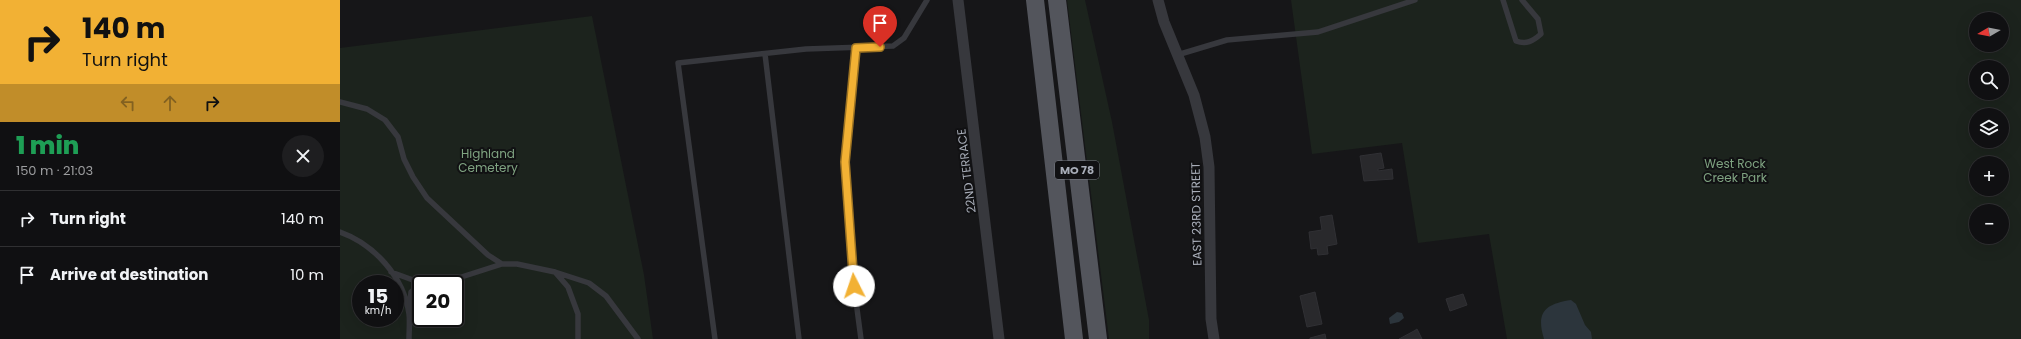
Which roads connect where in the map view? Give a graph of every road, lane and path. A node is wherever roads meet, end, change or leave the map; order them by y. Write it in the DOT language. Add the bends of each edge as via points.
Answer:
graph roads {
  1 [pos="926,0"];
  2 [pos="958,0"];
  3 [pos="1035,0"];
  4 [pos="1057,0"];
  5 [pos="1158,0"];
  6 [pos="1415,0"];
  7 [pos="1502,0"];
  8 [pos="1522,0"];
  9 [pos="856,48"];
  10 [pos="765,54"];
  11 [pos="1178,55"];
  12 [pos="340,102"];
  13 [pos="340,232"];
  14 [pos="502,264"];
  15 [pos="391,272"];
  16 [pos="555,272"];
  17 [pos="464,276"];
  18 [pos="412,280"];
  19 [pos="412,291"];
  20 [pos="409,313"];
  21 [pos="409,339"];
  22 [pos="578,339"];
  23 [pos="638,339"];
  24 [pos="715,339"];
  25 [pos="799,339"];
  26 [pos="861,339"];
  27 [pos="999,339"];
  28 [pos="1074,339"];
  29 [pos="1098,339"];
  30 [pos="1214,339"];
  1 -- 9 [label="lane" via="904,38 893,46"];
  2 -- 27 [label="street, 22ND TERRACE"];
  3 -- 28 [label="main road, MO 78"];
  4 -- 29 [label="main road, MO 78"];
  5 -- 11 [label="street, EAST 23RD STREET"];
  6 -- 11 [label="lane" via="1318,32 1227,40"];
  7 -- 8 [label="lane" via="1516,41 1523,44 1541,34 1538,19"];
  9 -- 10 [label="lane" via="806,49"];
  9 -- 26 [label="lane" via="845,162 854,286"];
  10 -- 24 [label="lane" via="678,63"];
  10 -- 25 [label="lane"];
  11 -- 30 [label="street, EAST 23RD STREET" via="1194,95 1205,137 1209,167 1211,319"];
  12 -- 14 [label="lane" via="367,110 385,120 398,137 404,159 427,198 488,255"];
  13 -- 15 [label="lane" via="353,237 380,256"];
  14 -- 16 [label="lane" via="517,264"];
  14 -- 17 [label="lane"];
  15 -- 18 [label="lane"];
  15 -- 20 [label="lane" via="398,282"];
  16 -- 22 [label="lane" via="568,287 578,314"];
  16 -- 23 [label="lane" via="589,282 606,296"];
  19 -- 20 [label="lane"];
  20 -- 21 [label="lane"];
}
